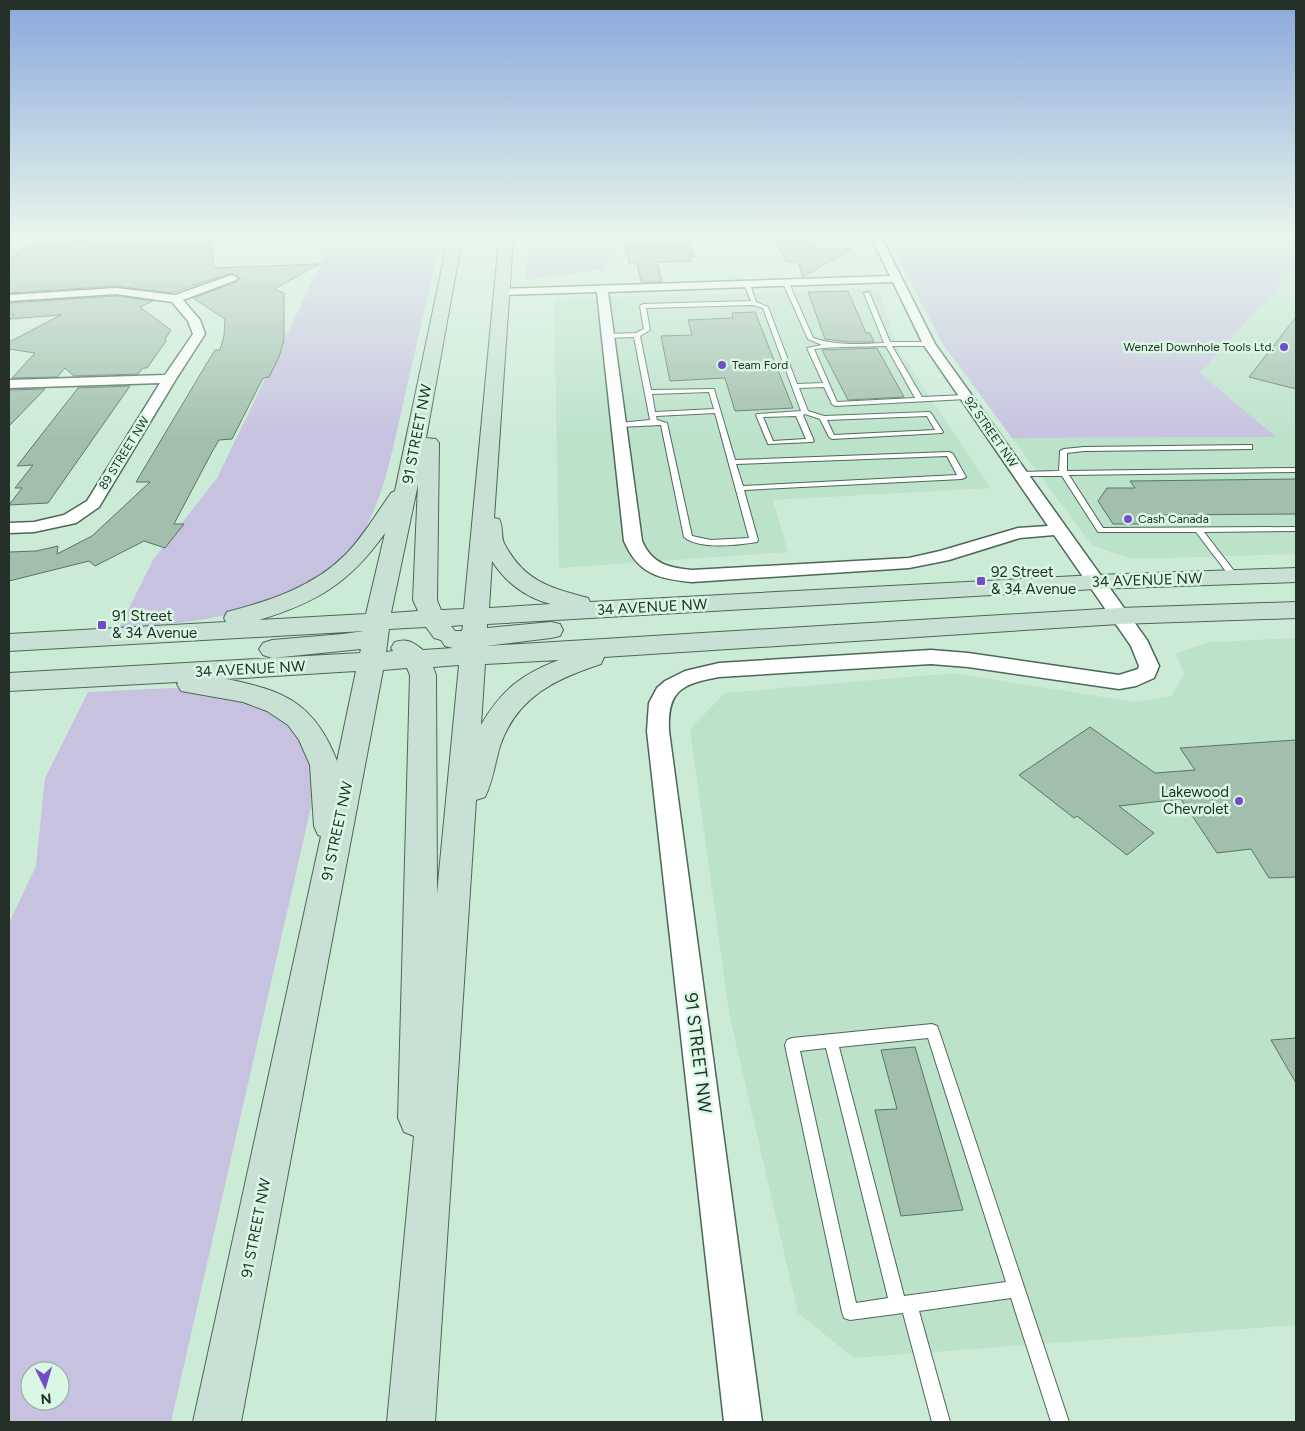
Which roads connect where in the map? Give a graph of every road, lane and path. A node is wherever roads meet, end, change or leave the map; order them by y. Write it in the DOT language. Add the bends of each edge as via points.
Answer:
graph roads {
  1 [pos="182,306"];
  2 [pos="442,306"];
  3 [pos="501,306"];
  4 [pos="604,306"];
  5 [pos="649,306"];
  6 [pos="761,306"];
  7 [pos="796,306"];
  8 [pos="873,306"];
  9 [pos="908,306"];
  10 [pos="637,335"];
  11 [pos="608,336"];
  12 [pos="924,343"];
  13 [pos="889,344"];
  14 [pos="832,345"];
  15 [pos="434,347"];
  16 [pos="169,379"];
  17 [pos="9,384"];
  18 [pos="826,385"];
  19 [pos="795,386"];
  20 [pos="648,392"];
  21 [pos="966,397"];
  22 [pos="920,400"];
  23 [pos="718,412"];
  24 [pos="802,413"];
  25 [pos="653,418"];
  26 [pos="823,418"];
  27 [pos="619,425"];
  28 [pos="1249,447"];
  29 [pos="732,462"];
  30 [pos="1296,470"];
  31 [pos="1063,472"];
  32 [pos="1020,474"];
  33 [pos="408,481"];
  34 [pos="487,485"];
  35 [pos="740,488"];
  36 [pos="9,528"];
  37 [pos="1198,529"];
  38 [pos="1296,529"];
  39 [pos="1059,530"];
  40 [pos="1296,575"];
  41 [pos="1234,576"];
  42 [pos="1096,582"];
  43 [pos="886,594"];
  44 [pos="605,610"];
  45 [pos="1296,610"];
  46 [pos="1119,616"];
  47 [pos="458,632"];
  48 [pos="137,635"];
  49 [pos="9,642"];
  50 [pos="390,644"];
  51 [pos="627,647"];
  52 [pos="9,672"];
  53 [pos="9,682"];
  54 [pos="9,688"];
  55 [pos="456,853"];
  56 [pos="331,855"];
  57 [pos="831,1041"];
  58 [pos="1016,1290"];
  59 [pos="904,1304"];
  60 [pos="417,1350"];
  61 [pos="217,1422"];
  62 [pos="411,1422"];
  63 [pos="743,1422"];
  64 [pos="941,1422"];
  65 [pos="1060,1422"];
  1 -- 16 [label="street, 89 STREET NW" via="194,320 200,334"];
  2 -- 15 [label="main road, 91 STREET NW"];
  3 -- 34 [label="main road"];
  4 -- 11 [label="street"];
  5 -- 10 [label="lane" via="643,306 647,330"];
  6 -- 19 [label="lane" via="765,308"];
  7 -- 14 [label="lane" via="811,339"];
  8 -- 13 [label="lane"];
  9 -- 12 [label="street, 92 STREET NW"];
  10 -- 11 [label="lane"];
  10 -- 20 [label="lane"];
  11 -- 27 [label="street"];
  12 -- 13 [label="lane"];
  12 -- 21 [label="street, 92 STREET NW"];
  13 -- 14 [label="lane"];
  13 -- 22 [label="lane"];
  14 -- 18 [label="lane" via="810,348"];
  15 -- 33 [label="main road, 91 STREET NW"];
  15 -- 47 [label="main road" via="424,600 426,606"];
  16 -- 17 [label="street"];
  16 -- 36 [label="street, 89 STREET NW" via="93,504 70,519 34,527"];
  18 -- 19 [label="lane"];
  18 -- 22 [label="lane" via="835,404"];
  19 -- 24 [label="lane"];
  20 -- 23 [label="lane" via="712,390"];
  20 -- 25 [label="lane"];
  21 -- 22 [label="lane"];
  21 -- 32 [label="street, 92 STREET NW"];
  23 -- 25 [label="lane"];
  23 -- 29 [label="lane"];
  24 -- 24 [label="lane" via="759,415 770,443 810,442"];
  24 -- 26 [label="lane"];
  25 -- 27 [label="lane"];
  25 -- 35 [label="lane" via="664,423 688,537 705,542 754,540"];
  26 -- 26 [label="lane" via="929,414 940,432 832,437"];
  27 -- 39 [label="street, 34 AVENUE NW" via="633,541 640,557 655,569 678,575 895,564 943,556 1018,533"];
  28 -- 31 [label="lane" via="1064,451"];
  29 -- 35 [label="lane"];
  29 -- 35 [label="lane" via="949,454 962,477"];
  30 -- 31 [label="lane"];
  31 -- 32 [label="lane"];
  31 -- 37 [label="lane" via="1101,530"];
  32 -- 39 [label="street, 92 STREET NW"];
  33 -- 48 [label="main road" via="352,561 317,587 268,611"];
  33 -- 50 [label="main road, 91 STREET NW" via="379,609"];
  34 -- 44 [label="main road" via="492,543 505,564 525,584 548,596"];
  34 -- 47 [label="main road"];
  37 -- 38 [label="lane"];
  37 -- 41 [label="lane"];
  39 -- 42 [label="street, 92 STREET NW"];
  40 -- 41 [label="main road, 34 AVENUE NW"];
  41 -- 42 [label="main road, 34 AVENUE NW"];
  42 -- 43 [label="main road, 34 AVENUE NW"];
  42 -- 46 [label="street, 92 STREET NW"];
  43 -- 44 [label="main road, 34 AVENUE NW"];
  43 -- 47 [label="main road"];
  44 -- 47 [label="main road, 34 AVENUE NW"];
  45 -- 46 [label="main road, 34 AVENUE NW"];
  46 -- 51 [label="main road, 34 AVENUE NW"];
  46 -- 63 [label="street, 91 STREET NW" via="1143,650 1149,666 1147,673 1129,681 1110,682 931,657 719,670 689,677 670,687 660,700 657,722"];
  47 -- 50 [label="main road, 34 AVENUE NW"];
  47 -- 50 [label="main road"];
  47 -- 51 [label="main road, 34 AVENUE NW"];
  47 -- 55 [label="main road"];
  48 -- 49 [label="main road, 34 AVENUE NW"];
  48 -- 50 [label="main road, 34 AVENUE NW"];
  50 -- 52 [label="main road" via="343,644"];
  50 -- 53 [label="main road, 34 AVENUE NW"];
  50 -- 56 [label="main road, 91 STREET NW"];
  50 -- 60 [label="main road" via="423,675"];
  51 -- 55 [label="main road" via="552,673 506,707 488,740"];
  54 -- 56 [label="main road" via="201,684 269,701 298,718 317,748 324,766"];
  55 -- 60 [label="main road"];
  56 -- 61 [label="main road, 91 STREET NW"];
  57 -- 58 [label="lane" via="932,1031"];
  57 -- 59 [label="lane"];
  57 -- 59 [label="lane" via="792,1045 850,1312"];
  58 -- 59 [label="lane"];
  58 -- 65 [label="lane"];
  59 -- 64 [label="lane"];
  60 -- 62 [label="main road"];
}
